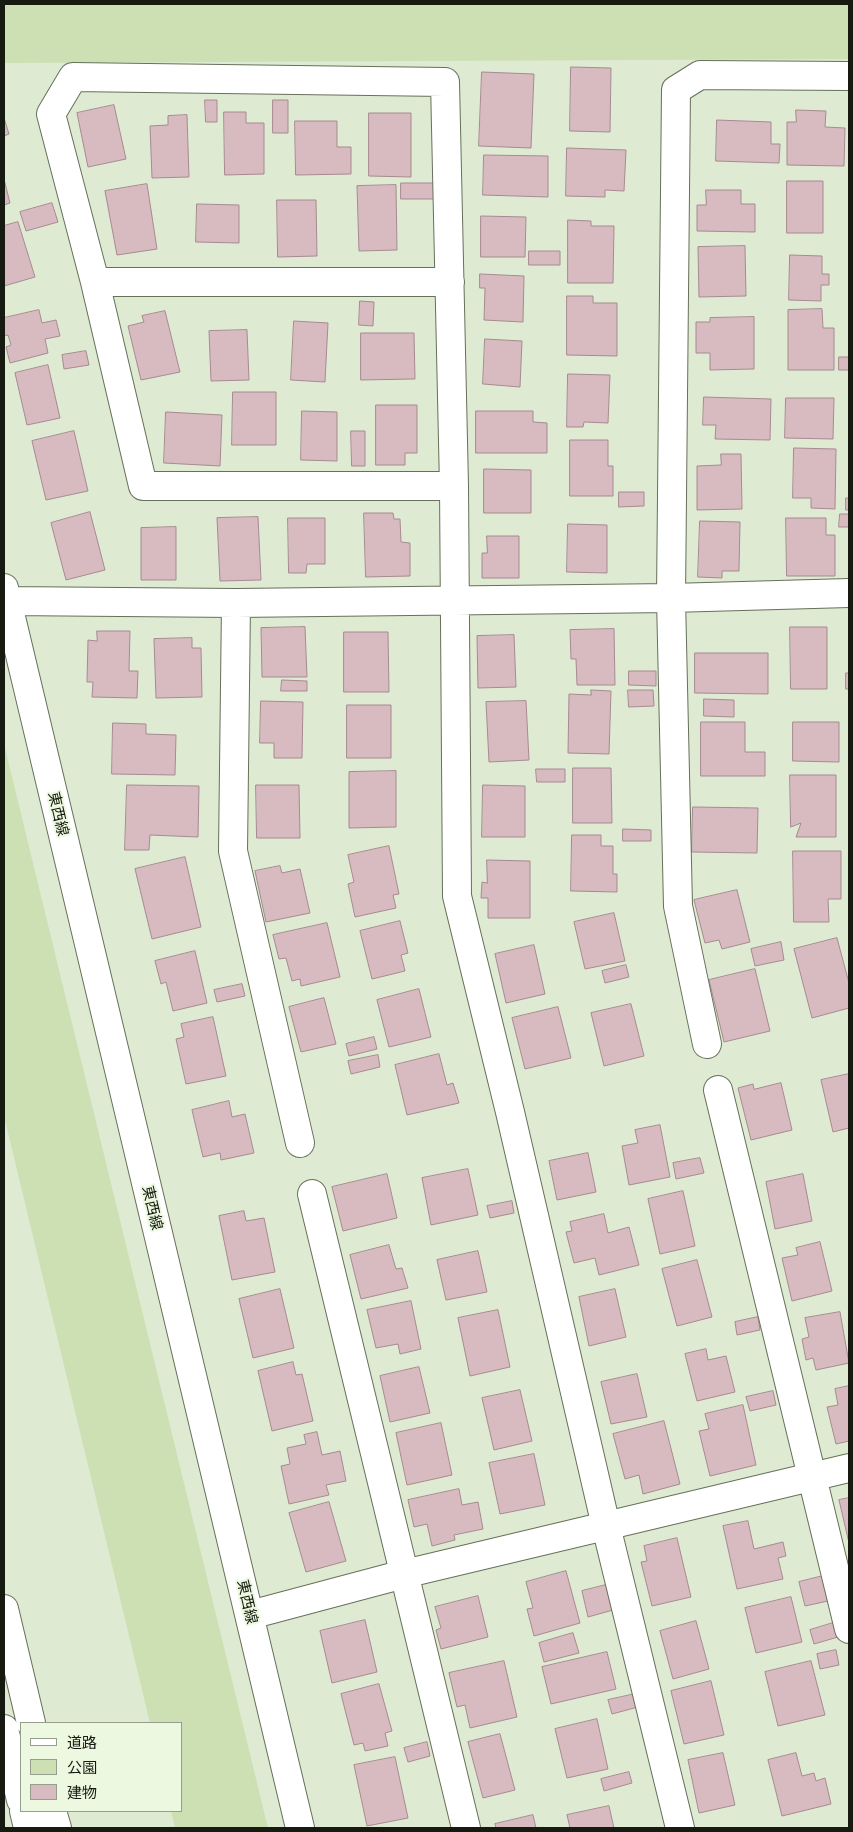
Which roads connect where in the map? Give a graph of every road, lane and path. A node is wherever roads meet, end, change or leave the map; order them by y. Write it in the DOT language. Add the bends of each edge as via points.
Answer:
graph roads {
  1 [pos="849,76"];
  2 [pos="95,282"];
  3 [pos="450,282"];
  4 [pos="454,486"];
  5 [pos="849,593"];
  6 [pos="5,594"];
  7 [pos="671,598"];
  8 [pos="455,600"];
  9 [pos="236,603"];
  10 [pos="707,1044"];
  11 [pos="718,1090"];
  12 [pos="300,1143"];
  13 [pos="312,1194"];
  14 [pos="849,1468"];
  15 [pos="813,1477"];
  16 [pos="606,1526"];
  17 [pos="404,1574"];
  18 [pos="4,1609"];
  19 [pos="250,1615"];
  20 [pos="849,1630"];
  21 [pos="31,1722"];
  22 [pos="4,1729"];
  23 [pos="20,1796"];
  24 [pos="24,1812"];
  25 [pos="52,1812"];
  26 [pos="28,1828"];
  27 [pos="57,1828"];
  28 [pos="300,1828"];
  29 [pos="466,1828"];
  30 [pos="680,1828"];
  1 -- 7 [label="main road" via="700,75 676,90"];
  2 -- 3 [label="main road"];
  2 -- 3 [label="main road" via="51,114 73,77 445,82"];
  2 -- 4 [label="main road" via="143,486"];
  3 -- 4 [label="main road"];
  4 -- 8 [label="main road"];
  5 -- 7 [label="main road"];
  6 -- 9 [label="main road"];
  6 -- 19 [label="main road, 東西線"];
  7 -- 8 [label="main road"];
  7 -- 10 [label="main road" via="678,906"];
  8 -- 9 [label="main road"];
  8 -- 16 [label="main road" via="457,896"];
  9 -- 12 [label="main road" via="233,851"];
  11 -- 15 [label="main road"];
  13 -- 17 [label="main road"];
  14 -- 15 [label="main road"];
  15 -- 16 [label="main road"];
  15 -- 20 [label="main road"];
  16 -- 17 [label="main road"];
  16 -- 30 [label="main road"];
  17 -- 19 [label="main road"];
  17 -- 29 [label="main road"];
  18 -- 21 [label="main road"];
  19 -- 28 [label="main road, 東西線"];
  22 -- 23 [label="main road"];
  24 -- 26 [label="main road"];
  25 -- 27 [label="main road"];
}
